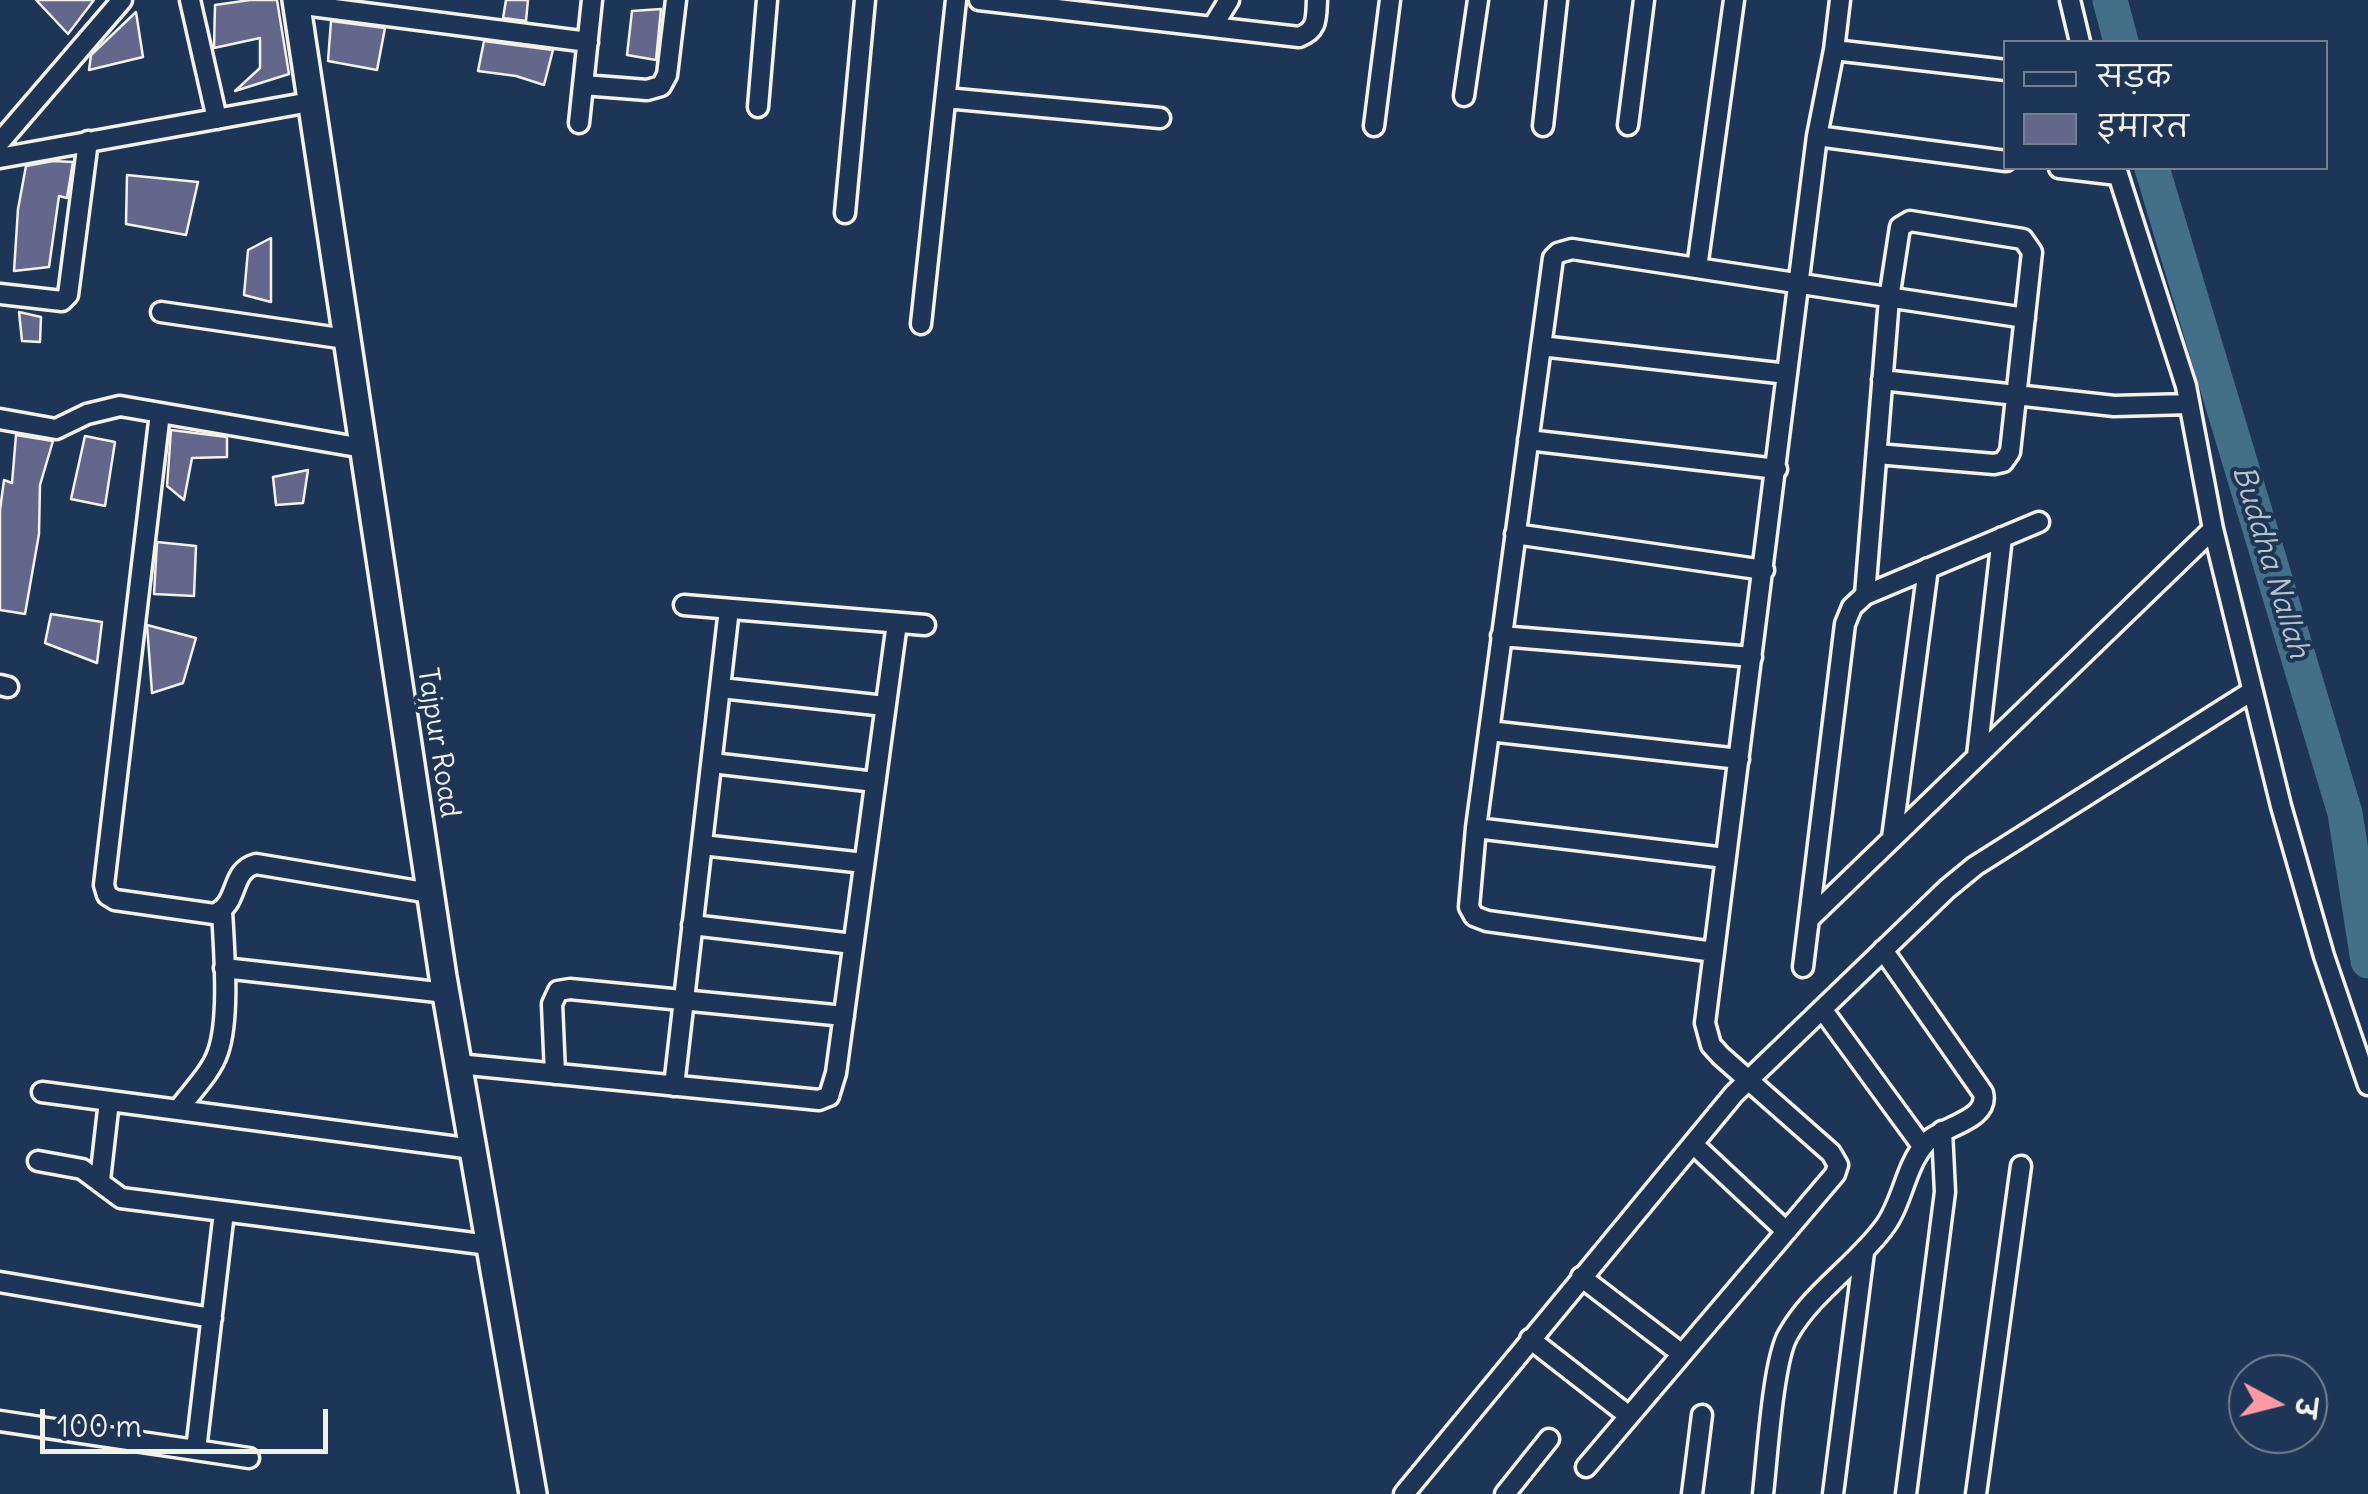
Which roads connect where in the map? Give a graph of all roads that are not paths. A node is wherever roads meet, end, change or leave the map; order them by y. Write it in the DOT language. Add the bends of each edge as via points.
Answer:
graph roads {
  1 [pos="122,0"];
  2 [pos="190,0"];
  3 [pos="592,0"];
  4 [pos="676,0"];
  5 [pos="767,0"];
  6 [pos="866,0"];
  7 [pos="956,0"];
  8 [pos="979,0"];
  9 [pos="1229,0"];
  10 [pos="1317,0"];
  11 [pos="1390,0"];
  12 [pos="1478,0"];
  13 [pos="1557,0"];
  14 [pos="1644,0"];
  15 [pos="1734,0"];
  16 [pos="1840,0"];
  17 [pos="2070,0"];
  18 [pos="296,2"];
  19 [pos="1213,26"];
  20 [pos="2080,40"];
  21 [pos="588,42"];
  22 [pos="1834,50"];
  23 [pos="2003,70"];
  24 [pos="583,85"];
  25 [pos="1464,96"];
  26 [pos="946,98"];
  27 [pos="310,102"];
  28 [pos="758,107"];
  29 [pos="217,118"];
  30 [pos="1160,118"];
  31 [pos="579,122"];
  32 [pos="1628,125"];
  33 [pos="1374,126"];
  34 [pos="1542,126"];
  35 [pos="1817,136"];
  36 [pos="0,142"];
  37 [pos="88,142"];
  38 [pos="0,158"];
  39 [pos="2003,160"];
  40 [pos="2117,171"];
  41 [pos="845,213"];
  42 [pos="1697,268"];
  43 [pos="1798,284"];
  44 [pos="0,294"];
  45 [pos="1889,298"];
  46 [pos="160,312"];
  47 [pos="2024,318"];
  48 [pos="921,324"];
  49 [pos="346,338"];
  50 [pos="1540,346"];
  51 [pos="1787,374"];
  52 [pos="1882,380"];
  53 [pos="2016,396"];
  54 [pos="2190,404"];
  55 [pos="160,413"];
  56 [pos="0,419"];
  57 [pos="1528,440"];
  58 [pos="362,448"];
  59 [pos="1877,454"];
  60 [pos="1777,470"];
  61 [pos="2039,522"];
  62 [pos="2213,528"];
  63 [pos="1515,534"];
  64 [pos="2002,538"];
  65 [pos="1928,568"];
  66 [pos="1764,570"];
  67 [pos="1865,595"];
  68 [pos="684,605"];
  69 [pos="729,609"];
  70 [pos="897,622"];
  71 [pos="925,625"];
  72 [pos="1501,636"];
  73 [pos="1752,656"];
  74 [pos="721,688"];
  75 [pos="2252,691"];
  76 [pos="885,706"];
  77 [pos="1489,731"];
  78 [pos="1977,756"];
  79 [pos="1738,759"];
  80 [pos="712,763"];
  81 [pos="875,782"];
  82 [pos="1476,828"];
  83 [pos="1892,838"];
  84 [pos="702,845"];
  85 [pos="1726,858"];
  86 [pos="864,864"];
  87 [pos="430,893"];
  88 [pos="222,911"];
  89 [pos="1808,919"];
  90 [pos="692,925"];
  91 [pos="853,944"];
  92 [pos="1884,950"];
  93 [pos="1714,952"];
  94 [pos="1803,967"];
  95 [pos="224,968"];
  96 [pos="446,993"];
  97 [pos="683,1000"];
  98 [pos="1822,1009"];
  99 [pos="844,1016"];
  100 [pos="458,1064"];
  101 [pos="555,1074"];
  102 [pos="1747,1081"];
  103 [pos="2368,1085"];
  104 [pos="674,1086"];
  105 [pos="42,1092"];
  106 [pos="108,1101"];
  107 [pos="178,1110"];
  108 [pos="1942,1131"];
  109 [pos="1692,1144"];
  110 [pos="1922,1146"];
  111 [pos="473,1149"];
  112 [pos="38,1161"];
  113 [pos="2022,1166"];
  114 [pos="100,1180"];
  115 [pos="224,1212"];
  116 [pos="1786,1231"];
  117 [pos="490,1245"];
  118 [pos="1864,1252"];
  119 [pos="1582,1277"];
  120 [pos="0,1282"];
  121 [pos="212,1318"];
  122 [pos="1530,1339"];
  123 [pos="1682,1354"];
  124 [pos="1702,1415"];
  125 [pos="1629,1416"];
  126 [pos="0,1421"];
  127 [pos="1549,1438"];
  128 [pos="196,1450"];
  129 [pos="248,1458"];
  130 [pos="1586,1467"];
  131 [pos="532,1494"];
  132 [pos="1404,1494"];
  133 [pos="1506,1494"];
  134 [pos="1692,1494"];
  135 [pos="1763,1494"];
  136 [pos="1833,1494"];
  137 [pos="1906,1494"];
  138 [pos="1976,1494"];
  1 -- 36 [label="street"];
  2 -- 29 [label="street"];
  3 -- 21 [label="street"];
  4 -- 24 [label="street" via="661,86"];
  5 -- 28 [label="street"];
  6 -- 41 [label="street"];
  7 -- 26 [label="street"];
  8 -- 19 [label="street"];
  9 -- 19 [label="street"];
  10 -- 19 [label="street" via="1315,26 1299,36"];
  11 -- 33 [label="street"];
  12 -- 25 [label="street"];
  13 -- 34 [label="street"];
  14 -- 32 [label="street"];
  15 -- 42 [label="street"];
  16 -- 22 [label="street"];
  17 -- 20 [label="street"];
  18 -- 21 [label="street"];
  18 -- 27 [label="main road, Tajpur Road"];
  21 -- 24 [label="street"];
  22 -- 23 [label="street"];
  22 -- 35 [label="street"];
  24 -- 31 [label="street"];
  26 -- 30 [label="street"];
  26 -- 48 [label="street"];
  27 -- 29 [label="street"];
  27 -- 49 [label="main road, Tajpur Road"];
  29 -- 37 [label="street"];
  35 -- 39 [label="street"];
  35 -- 43 [label="street"];
  37 -- 38 [label="street"];
  37 -- 44 [label="street" via="68,295 49,302"];
  40 -- 54 [label="street"];
  42 -- 43 [label="street"];
  42 -- 50 [label="street" via="1558,253"];
  43 -- 45 [label="street"];
  43 -- 51 [label="street"];
  45 -- 47 [label="street"];
  45 -- 47 [label="street" via="1897,237 1910,221 2029,244"];
  45 -- 52 [label="street"];
  46 -- 49 [label="street"];
  47 -- 53 [label="street"];
  49 -- 58 [label="main road, Tajpur Road"];
  50 -- 51 [label="street"];
  50 -- 57 [label="street"];
  51 -- 60 [label="street"];
  52 -- 53 [label="street"];
  52 -- 59 [label="street"];
  53 -- 54 [label="street" via="2114,406"];
  53 -- 59 [label="street" via="2003,462"];
  54 -- 62 [label="street"];
  55 -- 56 [label="street" via="106,407 56,429"];
  55 -- 58 [label="street"];
  55 -- 88 [label="street" via="104,884 116,900"];
  57 -- 60 [label="street"];
  57 -- 63 [label="street"];
  58 -- 87 [label="main road, Tajpur Road"];
  59 -- 67 [label="street"];
  60 -- 66 [label="street"];
  61 -- 64 [label="street"];
  62 -- 75 [label="street"];
  62 -- 78 [label="street"];
  63 -- 66 [label="street"];
  63 -- 72 [label="street"];
  64 -- 65 [label="street"];
  64 -- 78 [label="street"];
  65 -- 67 [label="street"];
  65 -- 83 [label="street"];
  66 -- 73 [label="street"];
  67 -- 89 [label="street" via="1845,624"];
  68 -- 69 [label="street"];
  69 -- 70 [label="street"];
  69 -- 74 [label="street"];
  70 -- 71 [label="street"];
  70 -- 76 [label="street"];
  72 -- 73 [label="street"];
  72 -- 77 [label="street"];
  73 -- 79 [label="street"];
  74 -- 76 [label="street"];
  74 -- 80 [label="street"];
  75 -- 92 [label="street" via="1975,866"];
  75 -- 103 [label="street" via="2324,956"];
  76 -- 81 [label="street"];
  77 -- 79 [label="street"];
  77 -- 82 [label="street"];
  78 -- 83 [label="street"];
  79 -- 85 [label="street"];
  80 -- 81 [label="street"];
  80 -- 84 [label="street"];
  81 -- 86 [label="street"];
  82 -- 85 [label="street"];
  82 -- 93 [label="street" via="1469,907 1474,916"];
  83 -- 89 [label="street"];
  84 -- 86 [label="street"];
  84 -- 90 [label="street"];
  85 -- 93 [label="street"];
  86 -- 91 [label="street"];
  87 -- 88 [label="street" via="256,864 238,874"];
  87 -- 96 [label="main road, Tajpur Road"];
  88 -- 95 [label="street"];
  89 -- 94 [label="street"];
  90 -- 91 [label="street"];
  90 -- 97 [label="street"];
  91 -- 99 [label="street"];
  92 -- 98 [label="street"];
  92 -- 108 [label="street" via="1983,1093 1981,1111"];
  93 -- 102 [label="street" via="1707,1034"];
  95 -- 96 [label="street"];
  95 -- 107 [label="street" via="219,1050"];
  96 -- 100 [label="main road, Tajpur Road"];
  97 -- 99 [label="street"];
  97 -- 101 [label="street" via="558,991 552,1004"];
  97 -- 104 [label="street"];
  98 -- 102 [label="street"];
  98 -- 110 [label="street"];
  99 -- 104 [label="street" via="836,1073 828,1096 819,1100"];
  100 -- 101 [label="street"];
  100 -- 111 [label="main road, Tajpur Road"];
  101 -- 104 [label="street"];
  102 -- 109 [label="street"];
  102 -- 116 [label="street" via="1838,1164"];
  105 -- 106 [label="street"];
  106 -- 107 [label="street"];
  106 -- 114 [label="street"];
  107 -- 111 [label="street"];
  108 -- 110 [label="street"];
  108 -- 137 [label="street" via="1945,1192"];
  109 -- 116 [label="street"];
  109 -- 119 [label="street"];
  110 -- 118 [label="street" via="1899,1202"];
  111 -- 117 [label="main road, Tajpur Road"];
  112 -- 114 [label="street" via="82,1169"];
  113 -- 138 [label="street"];
  114 -- 115 [label="street" via="121,1198"];
  115 -- 117 [label="street"];
  115 -- 121 [label="street"];
  116 -- 123 [label="street"];
  117 -- 131 [label="main road, Tajpur Road"];
  118 -- 135 [label="street" via="1786,1337"];
  118 -- 136 [label="street"];
  119 -- 122 [label="street"];
  119 -- 123 [label="street"];
  120 -- 121 [label="street"];
  121 -- 128 [label="street"];
  122 -- 125 [label="street"];
  122 -- 132 [label="street"];
  123 -- 125 [label="street"];
  124 -- 134 [label="street"];
  125 -- 130 [label="street"];
  126 -- 128 [label="street"];
  127 -- 133 [label="street"];
  128 -- 129 [label="street"];
}
